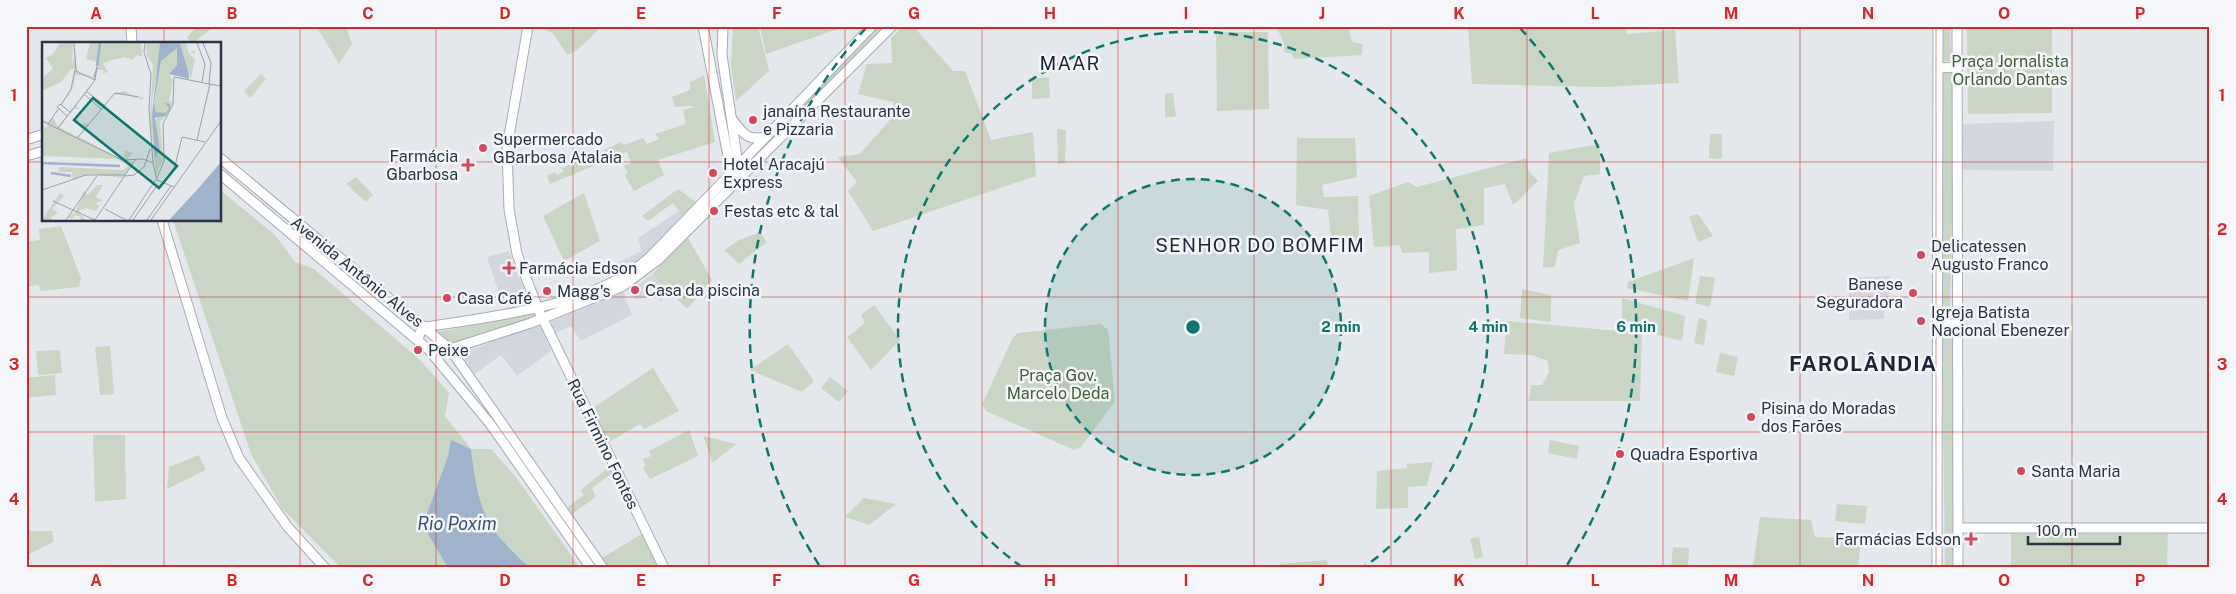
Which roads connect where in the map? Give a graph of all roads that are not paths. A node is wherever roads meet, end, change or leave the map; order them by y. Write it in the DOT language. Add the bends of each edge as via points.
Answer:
graph roads {
  1 [pos="132,26"];
  2 [pos="528,26"];
  3 [pos="703,26"];
  4 [pos="723,26"];
  5 [pos="872,26"];
  6 [pos="892,26"];
  7 [pos="1938,26"];
  8 [pos="1957,26"];
  9 [pos="132,42"];
  10 [pos="1958,67"];
  11 [pos="1938,68"];
  12 [pos="731,117"];
  13 [pos="42,135"];
  14 [pos="767,136"];
  15 [pos="26,140"];
  16 [pos="42,152"];
  17 [pos="26,156"];
  18 [pos="221,159"];
  19 [pos="738,166"];
  20 [pos="731,173"];
  21 [pos="221,175"];
  22 [pos="737,181"];
  23 [pos="162,221"];
  24 [pos="538,309"];
  25 [pos="543,319"];
  26 [pos="1939,324"];
  27 [pos="1959,324"];
  28 [pos="426,327"];
  29 [pos="418,340"];
  30 [pos="450,349"];
  31 [pos="429,350"];
  32 [pos="1958,528"];
  33 [pos="2210,528"];
  34 [pos="325,568"];
  35 [pos="591,568"];
  36 [pos="603,568"];
  37 [pos="664,568"];
  38 [pos="1937,568"];
  39 [pos="1958,568"];
  1 -- 9 [label="main road"];
  2 -- 24 [label="main road, Rua Firmino Fontes" via="507,148 507,181 514,240"];
  3 -- 20 [label="main road"];
  4 -- 12 [label="main road" via="722,55"];
  5 -- 14 [label="main road"];
  6 -- 22 [label="main road"];
  7 -- 11 [label="main road"];
  8 -- 10 [label="main road"];
  10 -- 11 [label="main road"];
  10 -- 27 [label="main road"];
  11 -- 26 [label="main road"];
  12 -- 14 [label="main road" via="750,138"];
  12 -- 19 [label="main road"];
  13 -- 15 [label="main road"];
  14 -- 19 [label="main road"];
  16 -- 17 [label="main road"];
  18 -- 28 [label="main road, Avenida Antônio Alves"];
  19 -- 20 [label="main road"];
  19 -- 22 [label="main road"];
  20 -- 22 [label="main road"];
  20 -- 24 [label="main road" via="633,271 618,280"];
  21 -- 29 [label="main road, Avenida Antônio Alves"];
  22 -- 25 [label="main road" via="639,276 623,286"];
  23 -- 34 [label="main road" via="222,418 239,458 286,526"];
  24 -- 25 [label="main road, Rua Firmino Fontes"];
  24 -- 28 [label="main road"];
  25 -- 30 [label="main road"];
  25 -- 37 [label="main road, Rua Firmino Fontes"];
  26 -- 27 [label="main road"];
  26 -- 38 [label="main road"];
  27 -- 32 [label="main road"];
  28 -- 29 [label="main road"];
  28 -- 30 [label="main road, Avenida Antônio Alves"];
  29 -- 31 [label="main road, Avenida Antônio Alves"];
  30 -- 31 [label="main road"];
  30 -- 36 [label="main road, Avenida Antônio Alves"];
  31 -- 35 [label="main road, Avenida Antônio Alves" via="491,426"];
  32 -- 33 [label="main road"];
  32 -- 39 [label="main road"];
}
